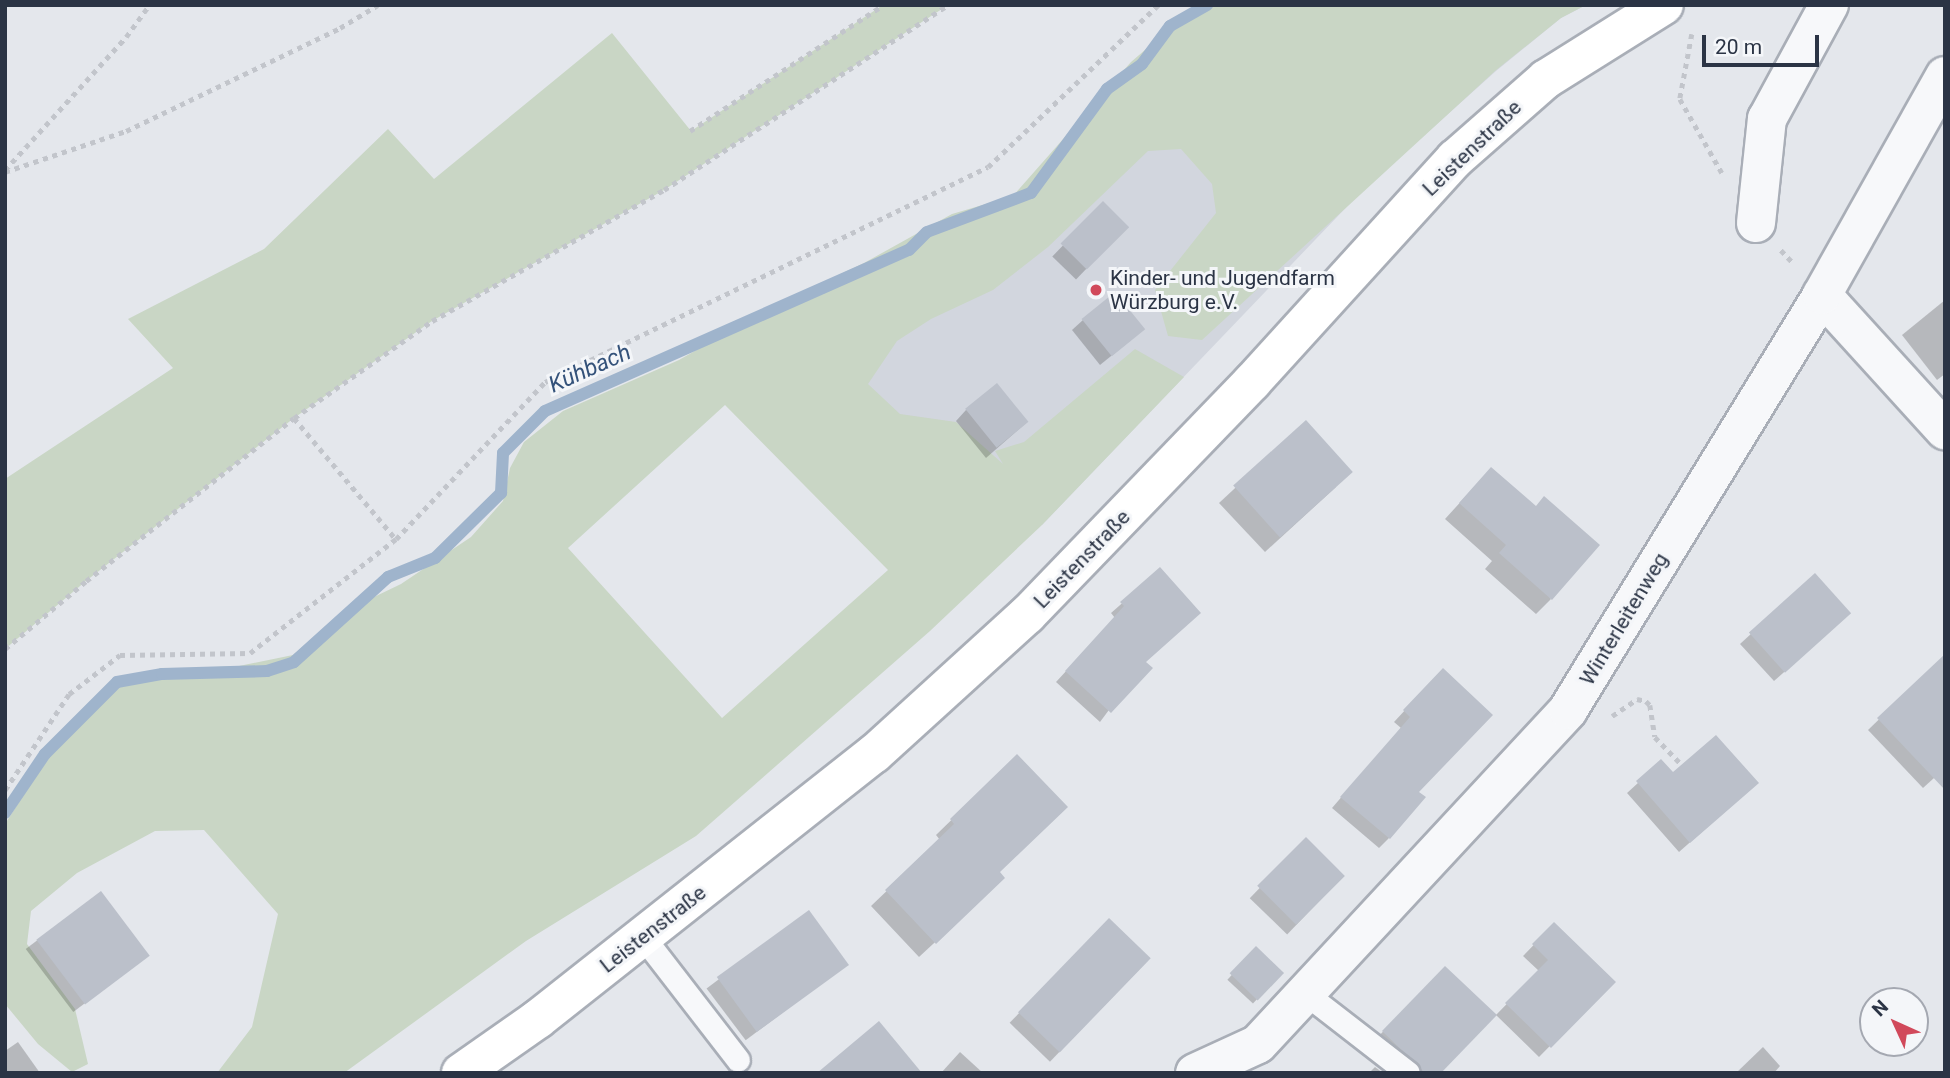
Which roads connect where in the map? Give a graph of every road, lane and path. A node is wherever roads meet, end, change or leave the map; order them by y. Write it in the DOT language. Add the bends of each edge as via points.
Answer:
graph roads {
  1 [pos="149,5"];
  2 [pos="379,5"];
  3 [pos="883,5"];
  4 [pos="948,5"];
  5 [pos="1158,5"];
  6 [pos="1664,5"];
  7 [pos="1829,5"];
  8 [pos="1945,76"];
  9 [pos="690,131"];
  10 [pos="5,171"];
  11 [pos="1756,223"];
  12 [pos="1822,295"];
  13 [pos="295,418"];
  14 [pos="1945,430"];
  15 [pos="396,539"];
  16 [pos="5,649"];
  17 [pos="1568,710"];
  18 [pos="1682,765"];
  19 [pos="5,790"];
  20 [pos="643,937"];
  21 [pos="1305,993"];
  22 [pos="1256,1058"];
  23 [pos="738,1060"];
  24 [pos="461,1073"];
  25 [pos="1195,1073"];
  26 [pos="1408,1073"];
  1 -- 10 [label="path" via="126,37"];
  2 -- 10 [label="path" via="126,131"];
  3 -- 9 [label="path"];
  4 -- 13 [label="path" via="664,190 432,321"];
  5 -- 15 [label="path" via="988,167 545,382"];
  6 -- 20 [label="main road, Leistenstraße" via="1546,79 1455,159 1252,382 1027,615 874,754"];
  7 -- 11 [label="street" via="1767,119"];
  8 -- 12 [label="street, Winterleitenweg"];
  12 -- 14 [label="street"];
  12 -- 17 [label="street, Winterleitenweg"];
  13 -- 15 [label="path"];
  13 -- 16 [label="path"];
  15 -- 19 [label="path" via="250,653 120,655 69,694"];
  17 -- 18 [label="path" via="1593,728 1637,699 1646,701 1655,737"];
  17 -- 21 [label="street, Winterleitenweg"];
  20 -- 23 [label="lane"];
  20 -- 24 [label="main road, Leistenstraße"];
  21 -- 22 [label="street, Winterleitenweg"];
  21 -- 26 [label="lane"];
  22 -- 25 [label="street, Winterleitenweg"];
}
